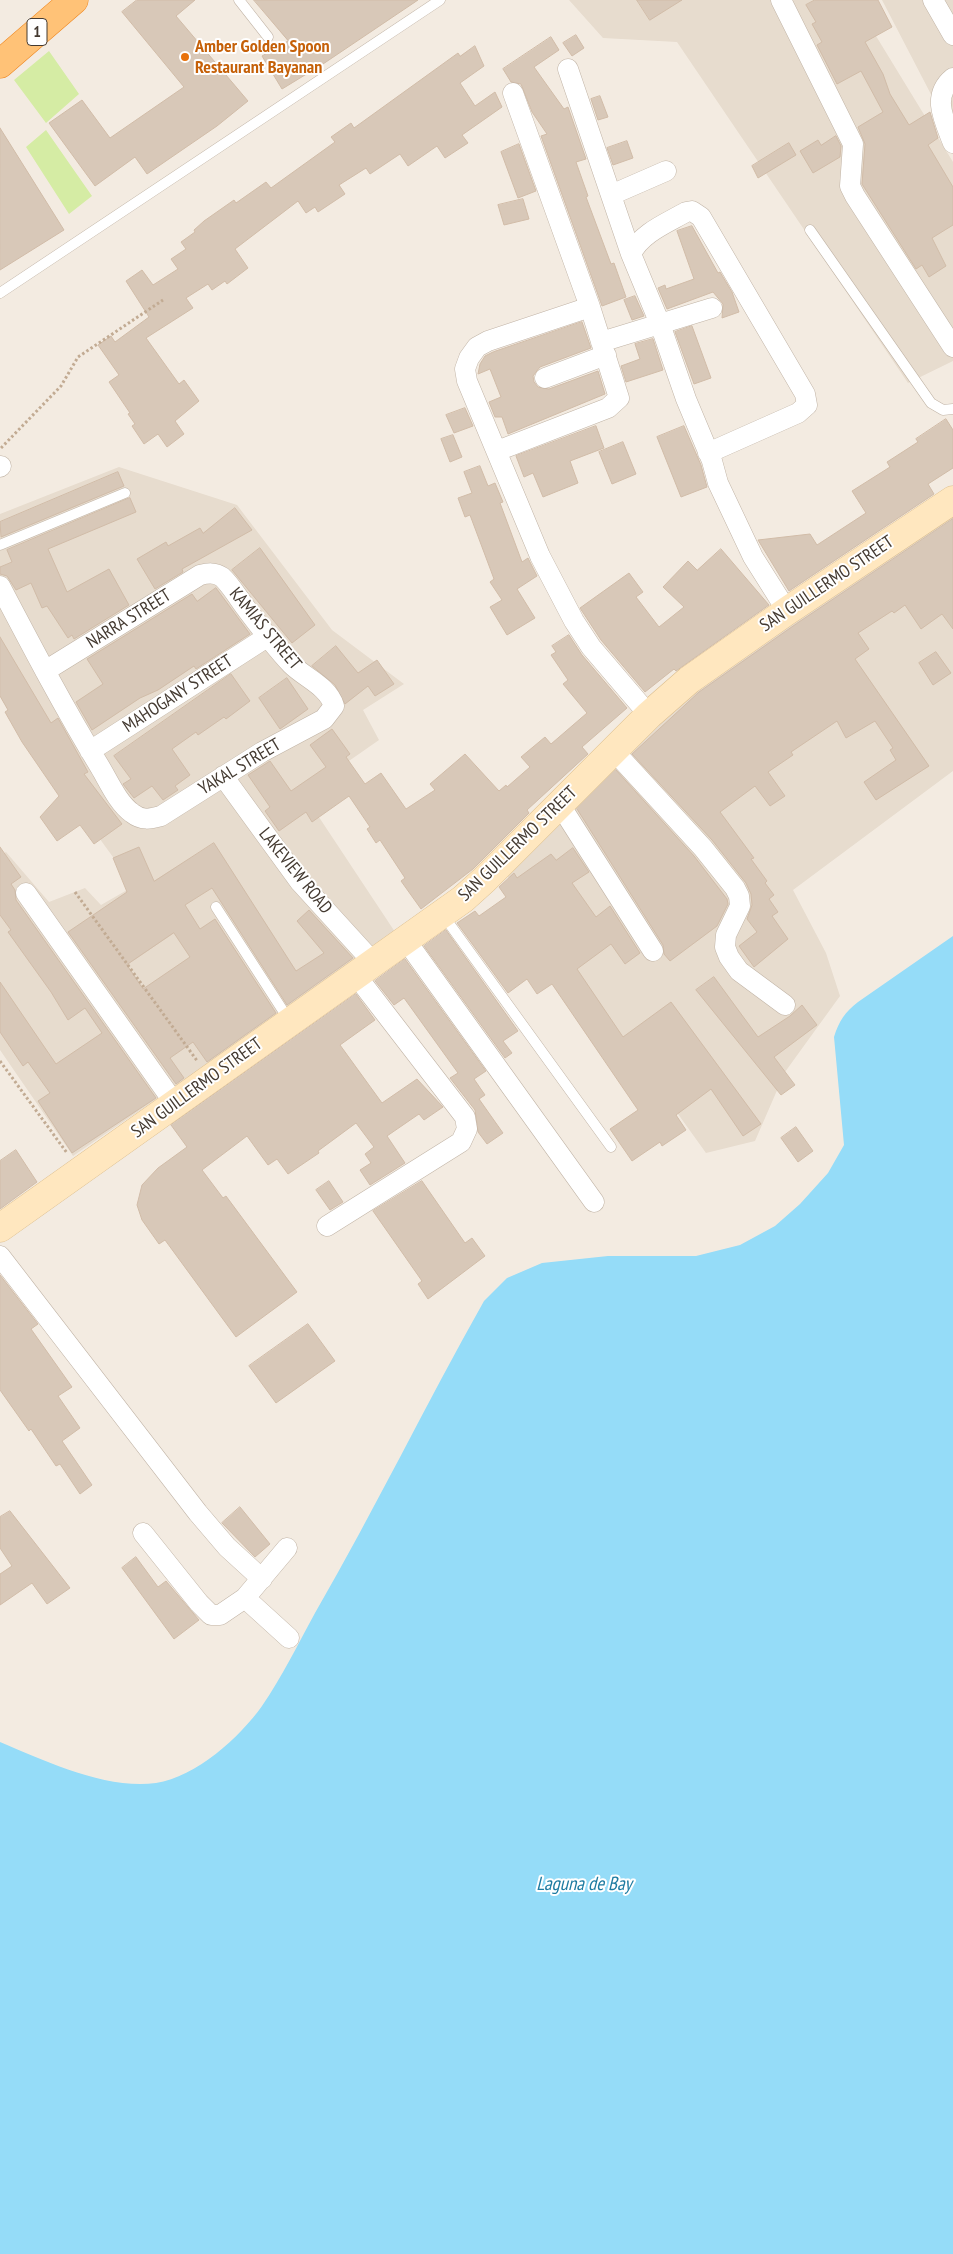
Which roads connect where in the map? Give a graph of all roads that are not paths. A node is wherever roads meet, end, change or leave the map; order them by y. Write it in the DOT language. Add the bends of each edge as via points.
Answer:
graph roads {
  1 [pos="74,0"];
  2 [pos="239,0"];
  3 [pos="440,0"];
  4 [pos="781,0"];
  5 [pos="933,0"];
  6 [pos="953,35"];
  7 [pos="268,37"];
  8 [pos="0,64"];
  9 [pos="568,69"];
  10 [pos="953,78"];
  11 [pos="513,93"];
  12 [pos="953,143"];
  13 [pos="666,171"];
  14 [pos="611,195"];
  15 [pos="810,230"];
  16 [pos="631,254"];
  17 [pos="0,294"];
  18 [pos="590,307"];
  19 [pos="712,308"];
  20 [pos="660,324"];
  21 [pos="953,347"];
  22 [pos="603,348"];
  23 [pos="545,378"];
  24 [pos="953,409"];
  25 [pos="497,451"];
  26 [pos="708,454"];
  27 [pos="125,493"];
  28 [pos="953,500"];
  29 [pos="0,545"];
  30 [pos="216,574"];
  31 [pos="0,586"];
  32 [pos="786,611"];
  33 [pos="267,637"];
  34 [pos="45,671"];
  35 [pos="334,706"];
  36 [pos="649,715"];
  37 [pos="90,750"];
  38 [pos="614,751"];
  39 [pos="223,776"];
  40 [pos="560,805"];
  41 [pos="26,893"];
  42 [pos="216,908"];
  43 [pos="442,914"];
  44 [pos="405,939"];
  45 [pos="653,951"];
  46 [pos="364,968"];
  47 [pos="785,1005"];
  48 [pos="290,1021"];
  49 [pos="175,1104"];
  50 [pos="611,1147"];
  51 [pos="594,1202"];
  52 [pos="328,1226"];
  53 [pos="0,1228"];
  54 [pos="0,1256"];
  55 [pos="143,1533"];
  56 [pos="287,1548"];
  57 [pos="262,1579"];
  58 [pos="245,1598"];
  59 [pos="289,1638"];
  1 -- 8 [label="highway, 1"];
  2 -- 7 [label="lane"];
  3 -- 17 [label="lane"];
  4 -- 21 [label="street" via="853,144 850,186"];
  5 -- 6 [label="street"];
  9 -- 14 [label="street"];
  10 -- 12 [label="street" via="940,92 940,101"];
  11 -- 18 [label="street"];
  13 -- 14 [label="street"];
  14 -- 16 [label="street"];
  15 -- 24 [label="lane" via="931,403 942,410"];
  16 -- 20 [label="street"];
  16 -- 26 [label="street" via="645,236 686,212 692,211 701,217 805,394 807,405 798,414"];
  18 -- 22 [label="street"];
  18 -- 25 [label="street" via="488,341 477,347 469,358 465,369 467,381"];
  19 -- 20 [label="street"];
  20 -- 22 [label="street"];
  20 -- 26 [label="street"];
  22 -- 23 [label="street"];
  22 -- 25 [label="street" via="619,393 616,402 608,408"];
  25 -- 36 [label="street" via="540,556 574,621"];
  26 -- 32 [label="street" via="736,526"];
  27 -- 29 [label="lane"];
  28 -- 32 [label="main road, SAN GUILLERMO STREET"];
  30 -- 33 [label="street, KAMIAS STREET" via="228,583"];
  30 -- 34 [label="street, NARRA STREET" via="200,575"];
  31 -- 34 [label="street"];
  32 -- 36 [label="main road, SAN GUILLERMO STREET" via="689,680"];
  33 -- 35 [label="street, KAMIAS STREET" via="292,665 332,698"];
  33 -- 37 [label="street, MAHOGANY STREET"];
  34 -- 37 [label="street"];
  35 -- 39 [label="street, YAKAL STREET" via="324,719"];
  36 -- 38 [label="main road, SAN GUILLERMO STREET"];
  37 -- 39 [label="street, YAKAL STREET" via="123,803 140,818 161,816"];
  38 -- 40 [label="main road, SAN GUILLERMO STREET"];
  38 -- 47 [label="street" via="735,888 740,906 726,935 725,948 739,971"];
  39 -- 46 [label="street, LAKEVIEW ROAD"];
  40 -- 43 [label="main road, SAN GUILLERMO STREET" via="484,880"];
  40 -- 45 [label="street"];
  41 -- 49 [label="street"];
  42 -- 48 [label="lane"];
  43 -- 44 [label="main road, SAN GUILLERMO STREET"];
  43 -- 50 [label="lane"];
  44 -- 46 [label="main road, SAN GUILLERMO STREET"];
  44 -- 51 [label="street"];
  46 -- 48 [label="main road, SAN GUILLERMO STREET"];
  46 -- 52 [label="street, LAKEVIEW ROAD" via="464,1117 467,1129 461,1142"];
  48 -- 49 [label="main road, SAN GUILLERMO STREET"];
  49 -- 53 [label="main road, SAN GUILLERMO STREET"];
  54 -- 57 [label="street" via="198,1513 227,1547"];
  55 -- 58 [label="street" via="211,1615 220,1616"];
  56 -- 57 [label="street"];
  57 -- 58 [label="street"];
  58 -- 59 [label="street"];
}
